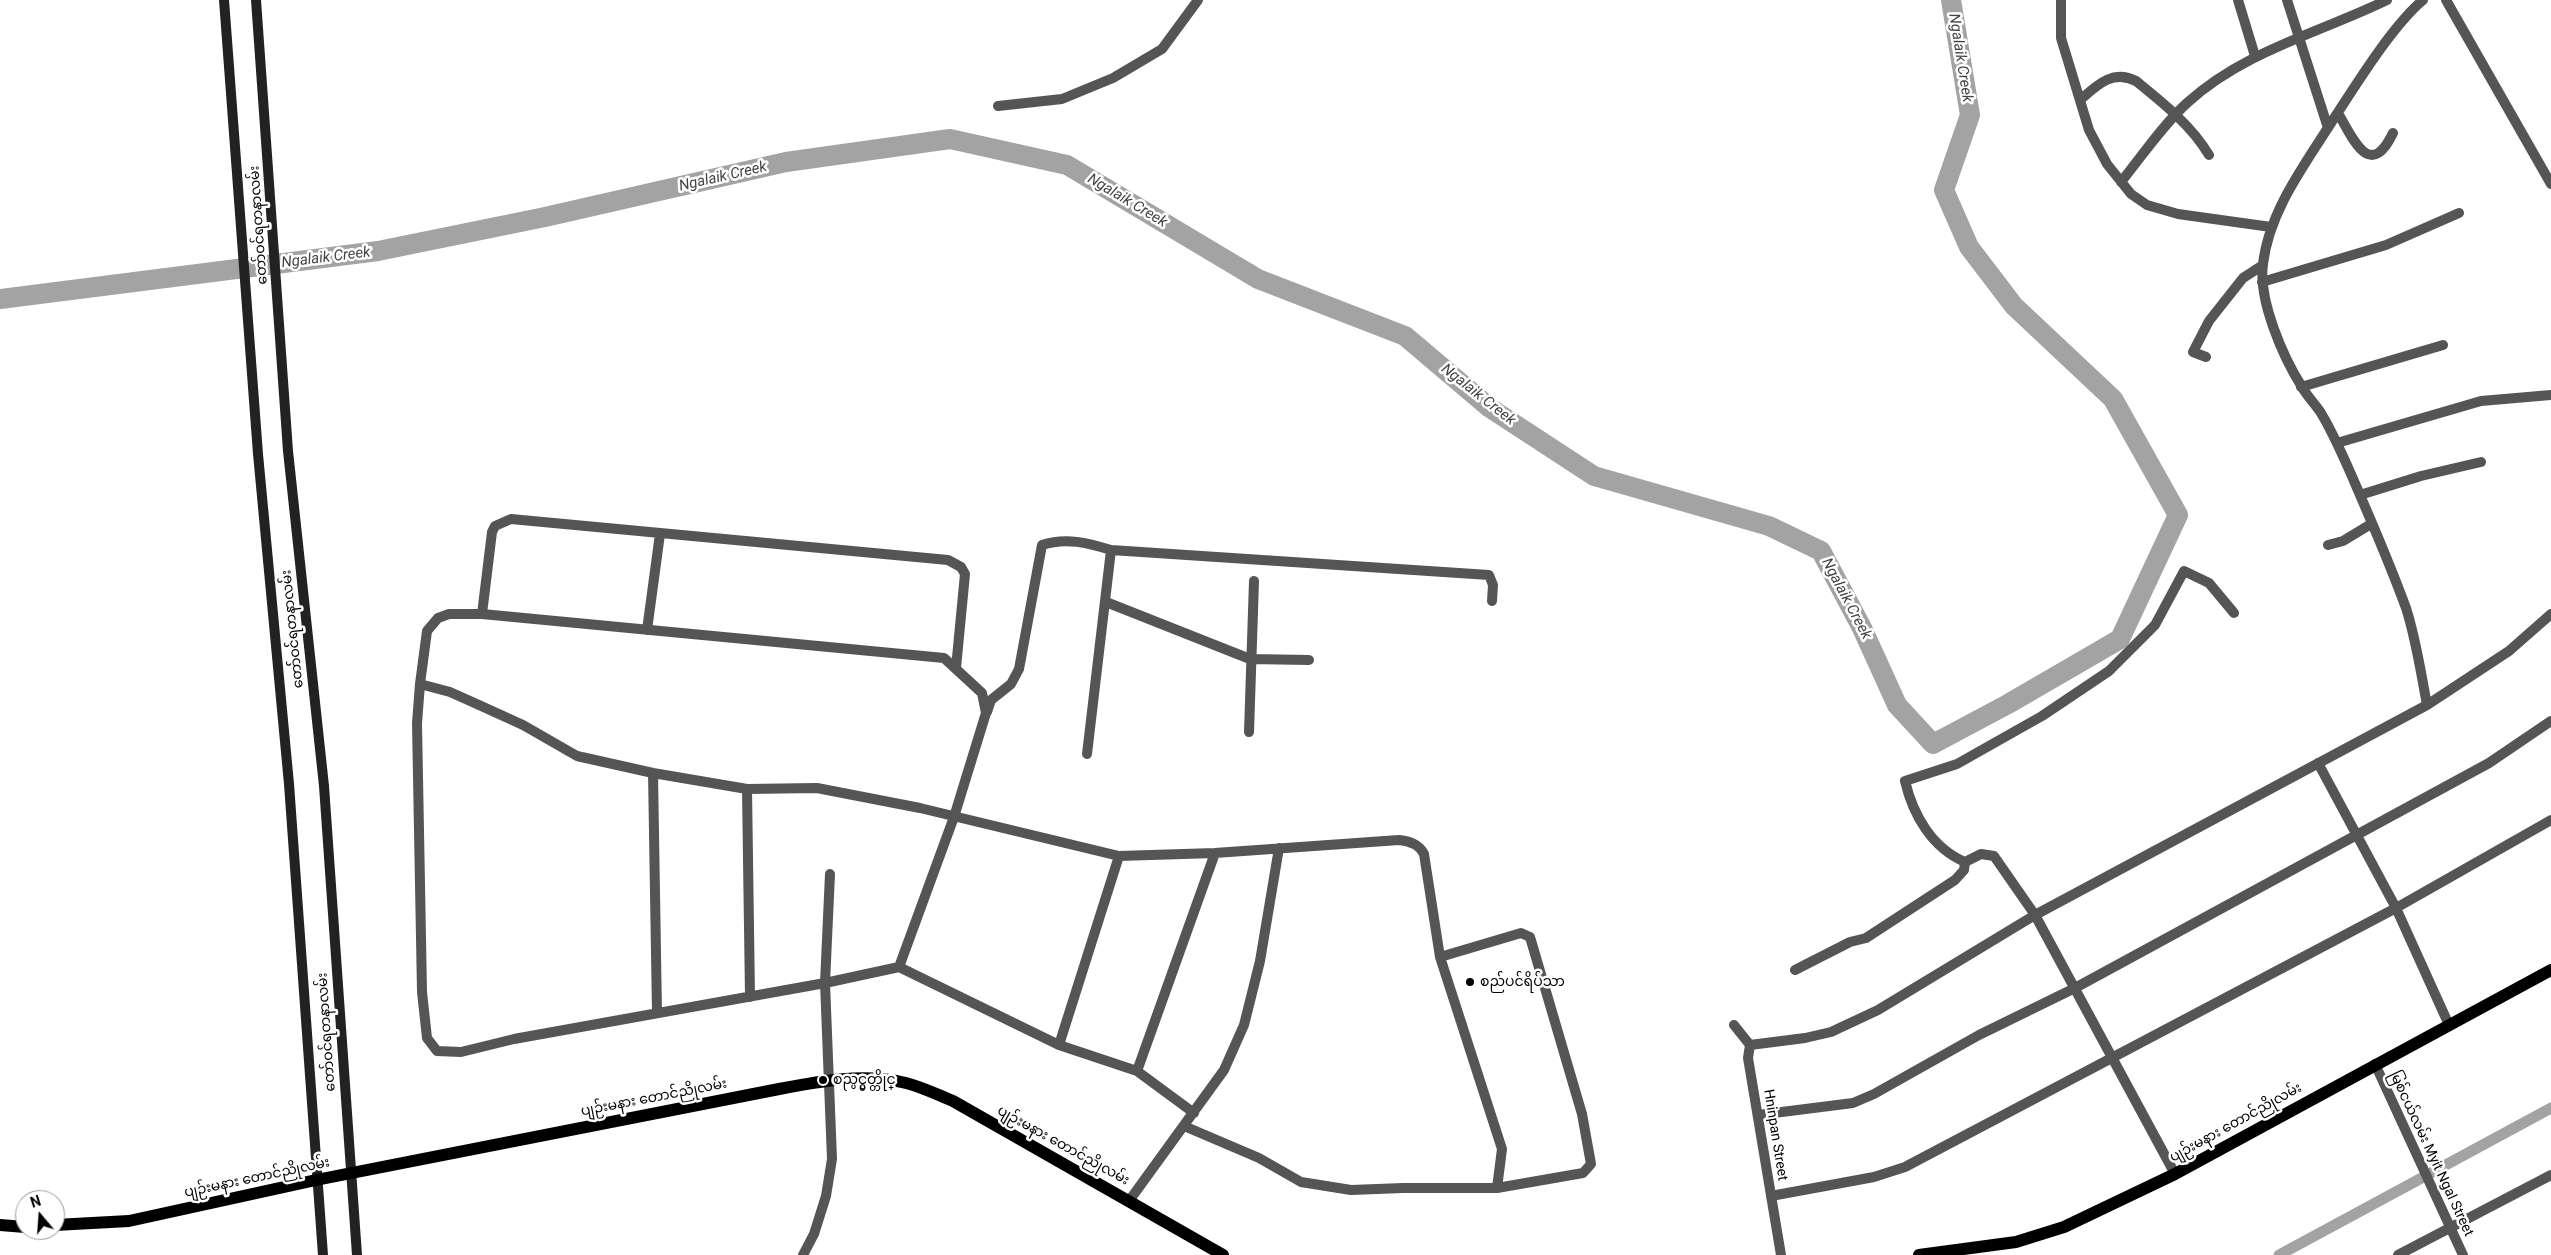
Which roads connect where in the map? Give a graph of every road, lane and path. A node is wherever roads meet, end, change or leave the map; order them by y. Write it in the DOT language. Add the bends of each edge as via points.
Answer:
graph roads {
  1 [pos="224,0"];
  2 [pos="256,0"];
  3 [pos="1198,0"];
  4 [pos="2061,0"];
  5 [pos="2238,0"];
  6 [pos="2287,0"];
  7 [pos="2387,0"];
  8 [pos="2423,0"];
  9 [pos="2446,0"];
  10 [pos="2369,4"];
  11 [pos="2298,38"];
  12 [pos="2255,56"];
  13 [pos="2080,100"];
  14 [pos="998,106"];
  15 [pos="2338,113"];
  16 [pos="2175,116"];
  17 [pos="2328,128"];
  18 [pos="2393,133"];
  19 [pos="2209,155"];
  20 [pos="2121,182"];
  21 [pos="2551,184"];
  22 [pos="2459,213"];
  23 [pos="2271,227"];
  24 [pos="2263,265"];
  25 [pos="2262,282"];
  26 [pos="2443,345"];
  27 [pos="2206,357"];
  28 [pos="2301,387"];
  29 [pos="2551,395"];
  30 [pos="2337,443"];
  31 [pos="2481,462"];
  32 [pos="2360,495"];
  33 [pos="2372,524"];
  34 [pos="660,534"];
  35 [pos="2328,545"];
  36 [pos="1111,550"];
  37 [pos="1254,581"];
  38 [pos="1492,601"];
  39 [pos="1106,602"];
  40 [pos="2234,613"];
  41 [pos="482,614"];
  42 [pos="2551,614"];
  43 [pos="647,630"];
  44 [pos="1251,659"];
  45 [pos="1309,660"];
  46 [pos="956,668"];
  47 [pos="420,684"];
  48 [pos="2427,705"];
  49 [pos="986,713"];
  50 [pos="2551,721"];
  51 [pos="1249,732"];
  52 [pos="1088,754"];
  53 [pos="2318,763"];
  54 [pos="653,774"];
  55 [pos="747,789"];
  56 [pos="954,817"];
  57 [pos="2551,820"];
  58 [pos="2358,834"];
  59 [pos="1279,848"];
  60 [pos="1215,853"];
  61 [pos="1118,856"];
  62 [pos="1965,862"];
  63 [pos="830,874"];
  64 [pos="2396,908"];
  65 [pos="2035,915"];
  66 [pos="1440,957"];
  67 [pos="899,967"];
  68 [pos="1795,970"];
  69 [pos="2551,970"];
  70 [pos="825,983"];
  71 [pos="2074,988"];
  72 [pos="750,997"];
  73 [pos="658,1014"];
  74 [pos="1734,1025"];
  75 [pos="2449,1025"];
  76 [pos="1059,1045"];
  77 [pos="1750,1045"];
  78 [pos="2112,1056"];
  79 [pos="2375,1064"];
  80 [pos="1137,1071"];
  81 [pos="827,1080"];
  82 [pos="1194,1113"];
  83 [pos="1758,1115"];
  84 [pos="1184,1126"];
  85 [pos="351,1174"];
  86 [pos="2175,1174"];
  87 [pos="2551,1175"];
  88 [pos="316,1180"];
  89 [pos="1497,1188"];
  90 [pos="1772,1196"];
  91 [pos="1129,1201"];
  92 [pos="0,1225"];
  93 [pos="65,1225"];
  94 [pos="15,1226"];
  95 [pos="2450,1228"];
  96 [pos="323,1255"];
  97 [pos="357,1255"];
  98 [pos="803,1255"];
  99 [pos="1223,1255"];
  100 [pos="1781,1255"];
  101 [pos="1919,1255"];
  102 [pos="2398,1255"];
  103 [pos="2463,1255"];
  1 -- 88 [label="main road, တော်ဝင်ရတနာလမ်း" via="258,454 289,784"];
  2 -- 85 [label="main road, တော်ဝင်ရတနာလမ်း" via="288,451 324,786"];
  3 -- 14 [label="street" via="1162,49 1113,78 1062,99"];
  4 -- 13 [label="street" via="2061,38"];
  5 -- 12 [label="street"];
  6 -- 11 [label="street"];
  7 -- 10 [label="street"];
  8 -- 15 [label="street" via="2398,29"];
  9 -- 21 [label="street"];
  10 -- 11 [label="street"];
  11 -- 12 [label="street"];
  11 -- 17 [label="street"];
  12 -- 16 [label="street" via="2210,84"];
  13 -- 16 [label="street" via="2113,76 2127,76"];
  13 -- 20 [label="street" via="2098,150"];
  15 -- 17 [label="street"];
  15 -- 18 [label="street" via="2358,146 2367,153 2377,154 2385,150"];
  16 -- 19 [label="street" via="2192,129"];
  16 -- 20 [label="street"];
  17 -- 23 [label="street"];
  20 -- 23 [label="street" via="2146,205 2194,217"];
  22 -- 25 [label="street" via="2386,245"];
  23 -- 24 [label="street"];
  24 -- 25 [label="street"];
  24 -- 27 [label="street" via="2243,278 2202,332 2193,352"];
  25 -- 28 [label="street" via="2283,351"];
  26 -- 28 [label="street"];
  28 -- 30 [label="street"];
  29 -- 30 [label="street" via="2481,401"];
  30 -- 32 [label="street"];
  31 -- 32 [label="street"];
  32 -- 33 [label="street"];
  33 -- 35 [label="street" via="2343,541"];
  33 -- 48 [label="street" via="2406,610"];
  34 -- 41 [label="street" via="510,519 500,522 492,532"];
  34 -- 43 [label="street"];
  34 -- 46 [label="street" via="956,563 965,574"];
  36 -- 38 [label="street" via="1489,576 1493,585"];
  36 -- 39 [label="street"];
  36 -- 49 [label="street" via="1082,541 1055,540 1042,545 1019,669 1010,684 991,700"];
  37 -- 44 [label="street"];
  39 -- 44 [label="street"];
  39 -- 52 [label="street"];
  40 -- 62 [label="street" via="2209,583 2184,571 2155,625 2109,670 2042,716 1958,764 1905,781 1910,803 1927,832 1952,856"];
  41 -- 43 [label="street"];
  41 -- 47 [label="street" via="450,614 438,618 427,631"];
  42 -- 48 [label="street" via="2502,656"];
  43 -- 46 [label="street" via="944,658"];
  44 -- 45 [label="street"];
  44 -- 51 [label="street"];
  46 -- 49 [label="street" via="982,693"];
  47 -- 54 [label="street" via="450,692 523,725 578,756"];
  47 -- 73 [label="street" via="417,723 422,972 427,1038 437,1051 460,1052 514,1039"];
  48 -- 53 [label="street"];
  49 -- 56 [label="street"];
  50 -- 58 [label="street" via="2489,763"];
  53 -- 58 [label="street"];
  53 -- 65 [label="street"];
  54 -- 55 [label="street"];
  54 -- 73 [label="street"];
  55 -- 56 [label="street" via="816,788"];
  55 -- 72 [label="street"];
  56 -- 61 [label="street"];
  56 -- 67 [label="street"];
  57 -- 64 [label="street"];
  58 -- 64 [label="street"];
  58 -- 71 [label="street"];
  59 -- 60 [label="street"];
  59 -- 66 [label="street" via="1399,840 1414,843 1424,854"];
  59 -- 82 [label="street" via="1260,961 1244,1025 1224,1070"];
  60 -- 61 [label="street"];
  60 -- 80 [label="street"];
  61 -- 76 [label="street"];
  62 -- 65 [label="street" via="1982,854 1994,856"];
  62 -- 68 [label="street" via="1964,870 1955,880 1866,938 1850,942"];
  63 -- 70 [label="street"];
  64 -- 75 [label="street"];
  64 -- 78 [label="street"];
  65 -- 71 [label="street"];
  65 -- 77 [label="street" via="1853,1023 1805,1038"];
  66 -- 89 [label="street" via="1502,1149"];
  66 -- 89 [label="street" via="1524,932 1530,937 1582,1114 1591,1164 1587,1170 1580,1174"];
  67 -- 70 [label="street"];
  67 -- 76 [label="street"];
  69 -- 75 [label="main road, ပျဉ်းမနား တောင်ညိုလမ်း"];
  70 -- 72 [label="street"];
  70 -- 81 [label="street"];
  71 -- 78 [label="street"];
  71 -- 83 [label="street" via="1853,1103"];
  72 -- 73 [label="street"];
  74 -- 77 [label="street"];
  75 -- 79 [label="main road, ပျဉ်းမနား တောင်ညိုလမ်း"];
  76 -- 80 [label="street"];
  77 -- 83 [label="street, Hninpan Street" via="1748,1058"];
  78 -- 86 [label="street"];
  78 -- 90 [label="street" via="1905,1166 1874,1177"];
  79 -- 86 [label="main road, ပျဉ်းမနား တောင်ညိုလမ်း"];
  79 -- 95 [label="street, မြစ်ငယ်လမ်း Myit Ngal Street"];
  80 -- 82 [label="street"];
  81 -- 85 [label="main road, ပျဉ်းမနား တောင်ညိုလမ်း"];
  81 -- 91 [label="main road, ပျဉ်းမနား တောင်ညိုလမ်း" via="868,1078 907,1083 946,1098"];
  81 -- 98 [label="street" via="832,1159 826,1196 814,1234"];
  82 -- 84 [label="street"];
  83 -- 90 [label="street, Hninpan Street"];
  84 -- 89 [label="street" via="1259,1158 1301,1182 1350,1190"];
  84 -- 91 [label="street"];
  85 -- 88 [label="main road, ပျဉ်းမနား တောင်ညိုလမ်း"];
  85 -- 97 [label="main road, တော်ဝင်ရတနာလမ်း"];
  86 -- 101 [label="main road, ပျဉ်းမနား တောင်ညိုလမ်း" via="2064,1227 2016,1242"];
  87 -- 95 [label="street"];
  88 -- 93 [label="main road, ပျဉ်းမနား တောင်ညိုလမ်း" via="129,1222"];
  88 -- 96 [label="main road, တော်ဝင်ရတနာလမ်း"];
  90 -- 100 [label="street, Hninpan Street"];
  91 -- 99 [label="main road, ပျဉ်းမနား တောင်ညိုလမ်း"];
  92 -- 94 [label="main road"];
  95 -- 102 [label="street"];
  95 -- 103 [label="street, မြစ်ငယ်လမ်း Myit Ngal Street"];
}
